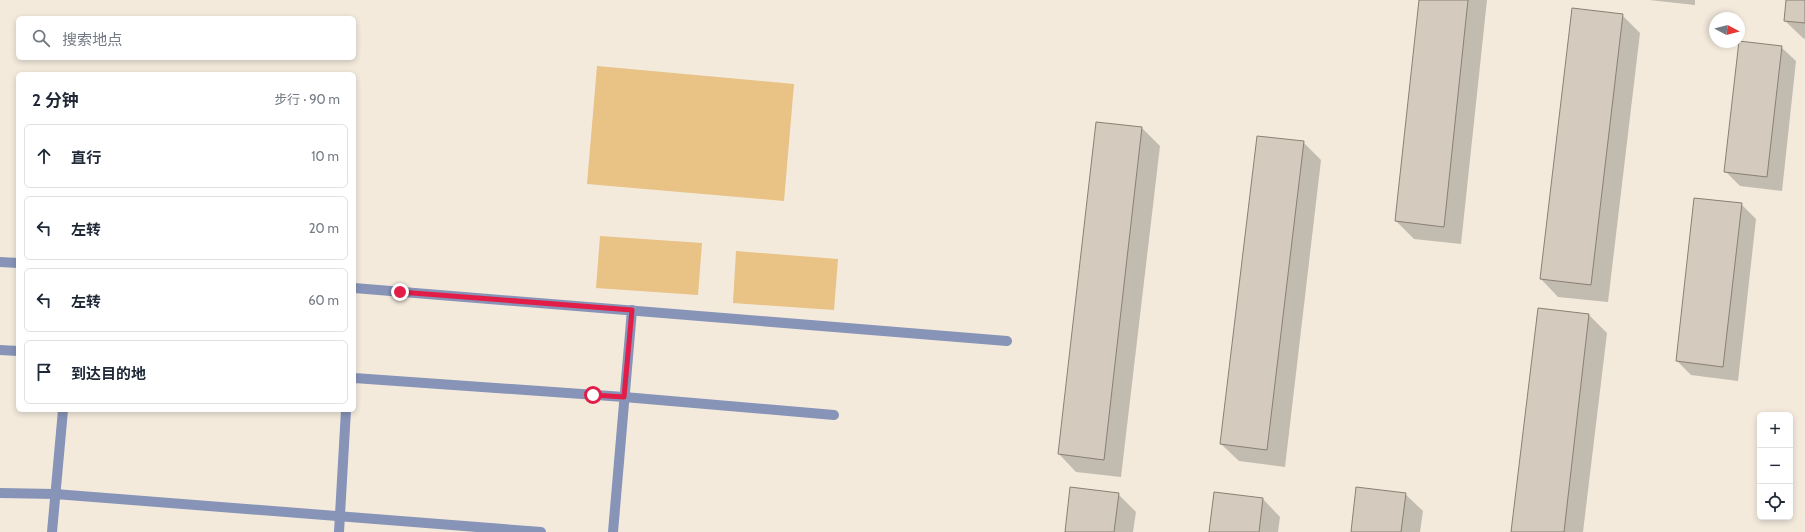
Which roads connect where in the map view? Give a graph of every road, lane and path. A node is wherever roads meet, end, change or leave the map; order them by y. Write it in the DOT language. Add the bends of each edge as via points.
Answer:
graph roads {
  1 [pos="0,262"];
  2 [pos="16,263"];
  3 [pos="356,288"];
  4 [pos="632,310"];
  5 [pos="1007,341"];
  6 [pos="0,350"];
  7 [pos="16,351"];
  8 [pos="356,378"];
  9 [pos="624,397"];
  10 [pos="63,412"];
  11 [pos="346,412"];
  12 [pos="834,415"];
  13 [pos="0,494"];
  14 [pos="55,494"];
  15 [pos="340,517"];
  16 [pos="52,532"];
  17 [pos="339,532"];
  18 [pos="541,532"];
  19 [pos="613,532"];
  1 -- 2 [label="street"];
  3 -- 4 [label="street"];
  4 -- 5 [label="street"];
  4 -- 9 [label="street"];
  6 -- 7 [label="street"];
  8 -- 9 [label="street"];
  9 -- 12 [label="street"];
  9 -- 19 [label="street"];
  10 -- 14 [label="street"];
  11 -- 15 [label="street"];
  13 -- 14 [label="street"];
  14 -- 15 [label="street"];
  14 -- 16 [label="street"];
  15 -- 17 [label="street"];
  15 -- 18 [label="street"];
}
